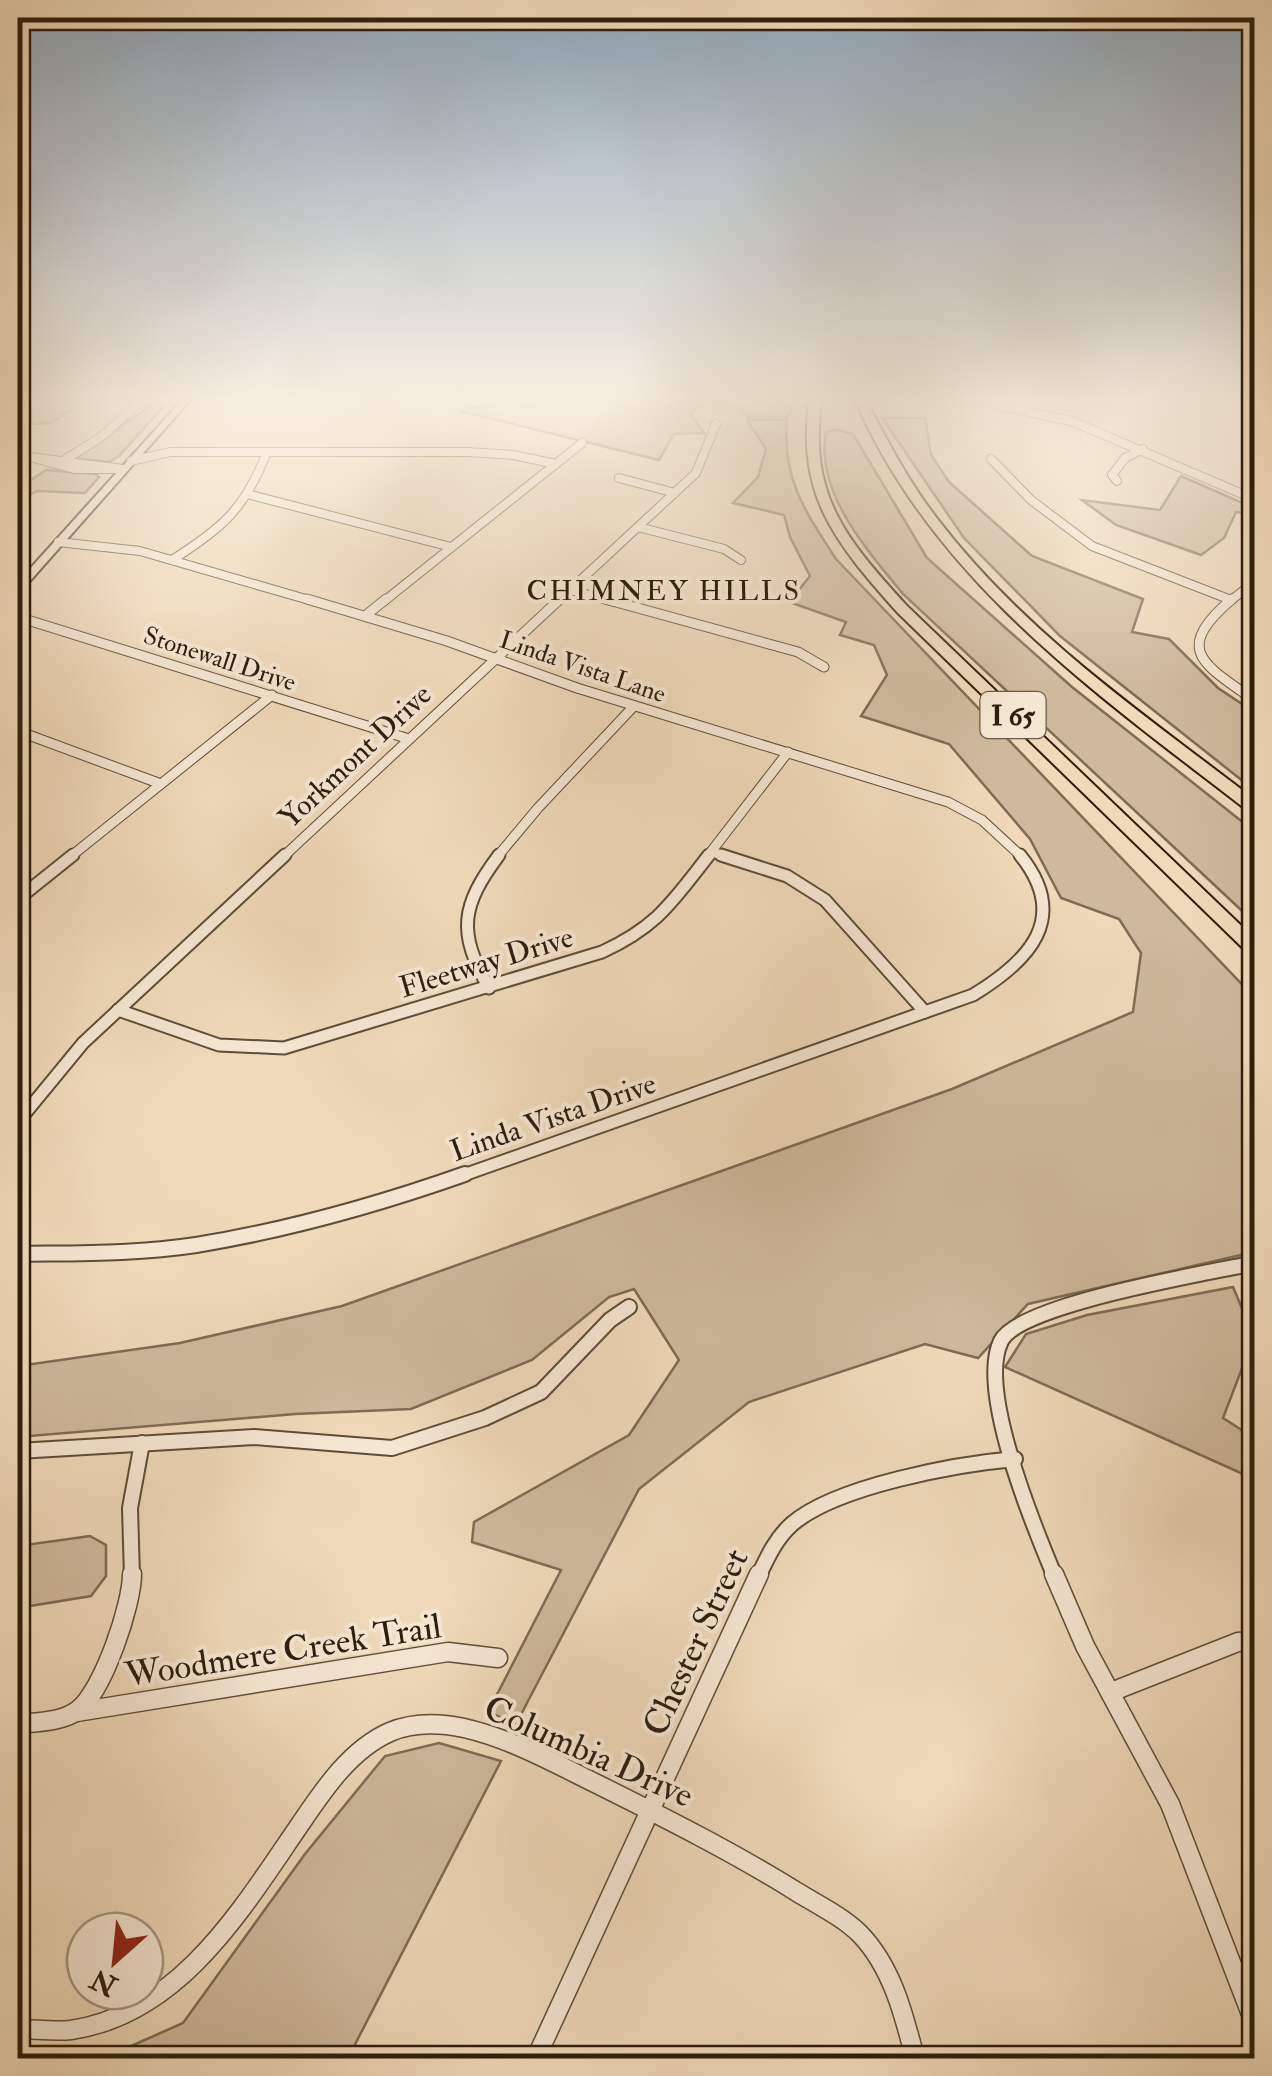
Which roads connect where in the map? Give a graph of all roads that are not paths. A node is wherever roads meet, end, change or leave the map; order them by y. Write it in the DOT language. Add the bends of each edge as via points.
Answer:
graph roads {
  1 [pos="101,494"];
  2 [pos="518,494"];
  3 [pos="675,494"];
  4 [pos="821,494"];
  5 [pos="910,494"];
  6 [pos="1025,494"];
  7 [pos="252,495"];
  8 [pos="638,527"];
  9 [pos="58,542"];
  10 [pos="451,547"];
  11 [pos="172,560"];
  12 [pos="741,560"];
  13 [pos="1254,582"];
  14 [pos="18,588"];
  15 [pos="571,590"];
  16 [pos="1231,600"];
  17 [pos="18,616"];
  18 [pos="365,616"];
  19 [pos="496,660"];
  20 [pos="824,667"];
  21 [pos="272,695"];
  22 [pos="1254,700"];
  23 [pos="634,706"];
  24 [pos="18,731"];
  25 [pos="410,739"];
  26 [pos="788,752"];
  27 [pos="161,784"];
  28 [pos="1254,808"];
  29 [pos="712,852"];
  30 [pos="18,898"];
  31 [pos="1044,906"];
  32 [pos="1254,948"];
  33 [pos="489,988"];
  34 [pos="118,1010"];
  35 [pos="925,1012"];
  36 [pos="18,1122"];
  37 [pos="18,1254"];
  38 [pos="1254,1263"];
  39 [pos="629,1307"];
  40 [pos="142,1444"];
  41 [pos="18,1451"];
  42 [pos="1015,1459"];
  43 [pos="1254,1642"];
  44 [pos="498,1658"];
  45 [pos="1112,1692"];
  46 [pos="77,1712"];
  47 [pos="18,1724"];
  48 [pos="650,1809"];
  49 [pos="1254,2022"];
  50 [pos="18,2029"];
  51 [pos="536,2058"];
  52 [pos="915,2058"];
  1 -- 9 [label="main road"];
  2 -- 10 [label="street"];
  3 -- 8 [label="street, Yorkmont Drive"];
  4 -- 32 [label="highway, I 65" via="850,551 902,608"];
  5 -- 28 [label="highway, I 65" via="946,543 1038,637"];
  6 -- 16 [label="street" via="1092,546"];
  7 -- 10 [label="street"];
  7 -- 11 [label="street" via="225,524"];
  8 -- 12 [label="street" via="724,548"];
  8 -- 15 [label="street, Yorkmont Drive"];
  9 -- 11 [label="street, Linda Vista Lane" via="123,547"];
  9 -- 14 [label="main road"];
  10 -- 18 [label="street"];
  11 -- 18 [label="street, Linda Vista Lane"];
  13 -- 16 [label="street"];
  15 -- 19 [label="street, Yorkmont Drive"];
  15 -- 20 [label="street" via="798,652"];
  16 -- 22 [label="street" via="1204,622 1197,645 1214,672"];
  17 -- 21 [label="street, Stonewall Drive"];
  18 -- 19 [label="street, Linda Vista Lane"];
  19 -- 23 [label="street, Linda Vista Lane"];
  19 -- 25 [label="street, Yorkmont Drive"];
  21 -- 25 [label="street, Stonewall Drive"];
  21 -- 27 [label="street"];
  23 -- 26 [label="street, Linda Vista Lane"];
  23 -- 33 [label="street" via="479,878 466,930"];
  24 -- 27 [label="street"];
  25 -- 34 [label="street, Yorkmont Drive"];
  26 -- 29 [label="street, Fleetway Drive"];
  26 -- 31 [label="street, Linda Vista Lane" via="983,819 1024,854"];
  27 -- 30 [label="street"];
  29 -- 33 [label="street, Fleetway Drive" via="670,908 634,937"];
  29 -- 35 [label="street" via="787,876 825,900"];
  31 -- 35 [label="street, Linda Vista Drive" via="1041,936 1025,961 987,988"];
  33 -- 34 [label="street, Fleetway Drive" via="265,1050 210,1045"];
  34 -- 36 [label="street, Yorkmont Drive" via="62,1065"];
  35 -- 37 [label="street, Linda Vista Drive" via="328,1219 194,1245"];
  38 -- 42 [label="street" via="1076,1304 1002,1338 993,1356 994,1391"];
  39 -- 40 [label="street" via="541,1392 426,1438 380,1448 254,1437"];
  40 -- 41 [label="street"];
  40 -- 46 [label="street" via="130,1508 128,1612 94,1690"];
  42 -- 45 [label="street" via="1075,1626"];
  42 -- 48 [label="street, Chester Street" via="958,1464 823,1504 791,1525 770,1551"];
  43 -- 45 [label="street" via="1238,1642"];
  44 -- 46 [label="street, Woodmere Creek Trail" via="448,1652"];
  45 -- 49 [label="street" via="1190,1852"];
  46 -- 47 [label="street, Woodmere Creek Trail"];
  48 -- 50 [label="street, Columbia Drive" via="477,1731 433,1722 392,1731 326,1788 228,1926 171,1986 146,2005 82,2031"];
  48 -- 51 [label="street, Chester Street"];
  48 -- 52 [label="street, Columbia Drive" via="859,1933 904,2013"];
}
